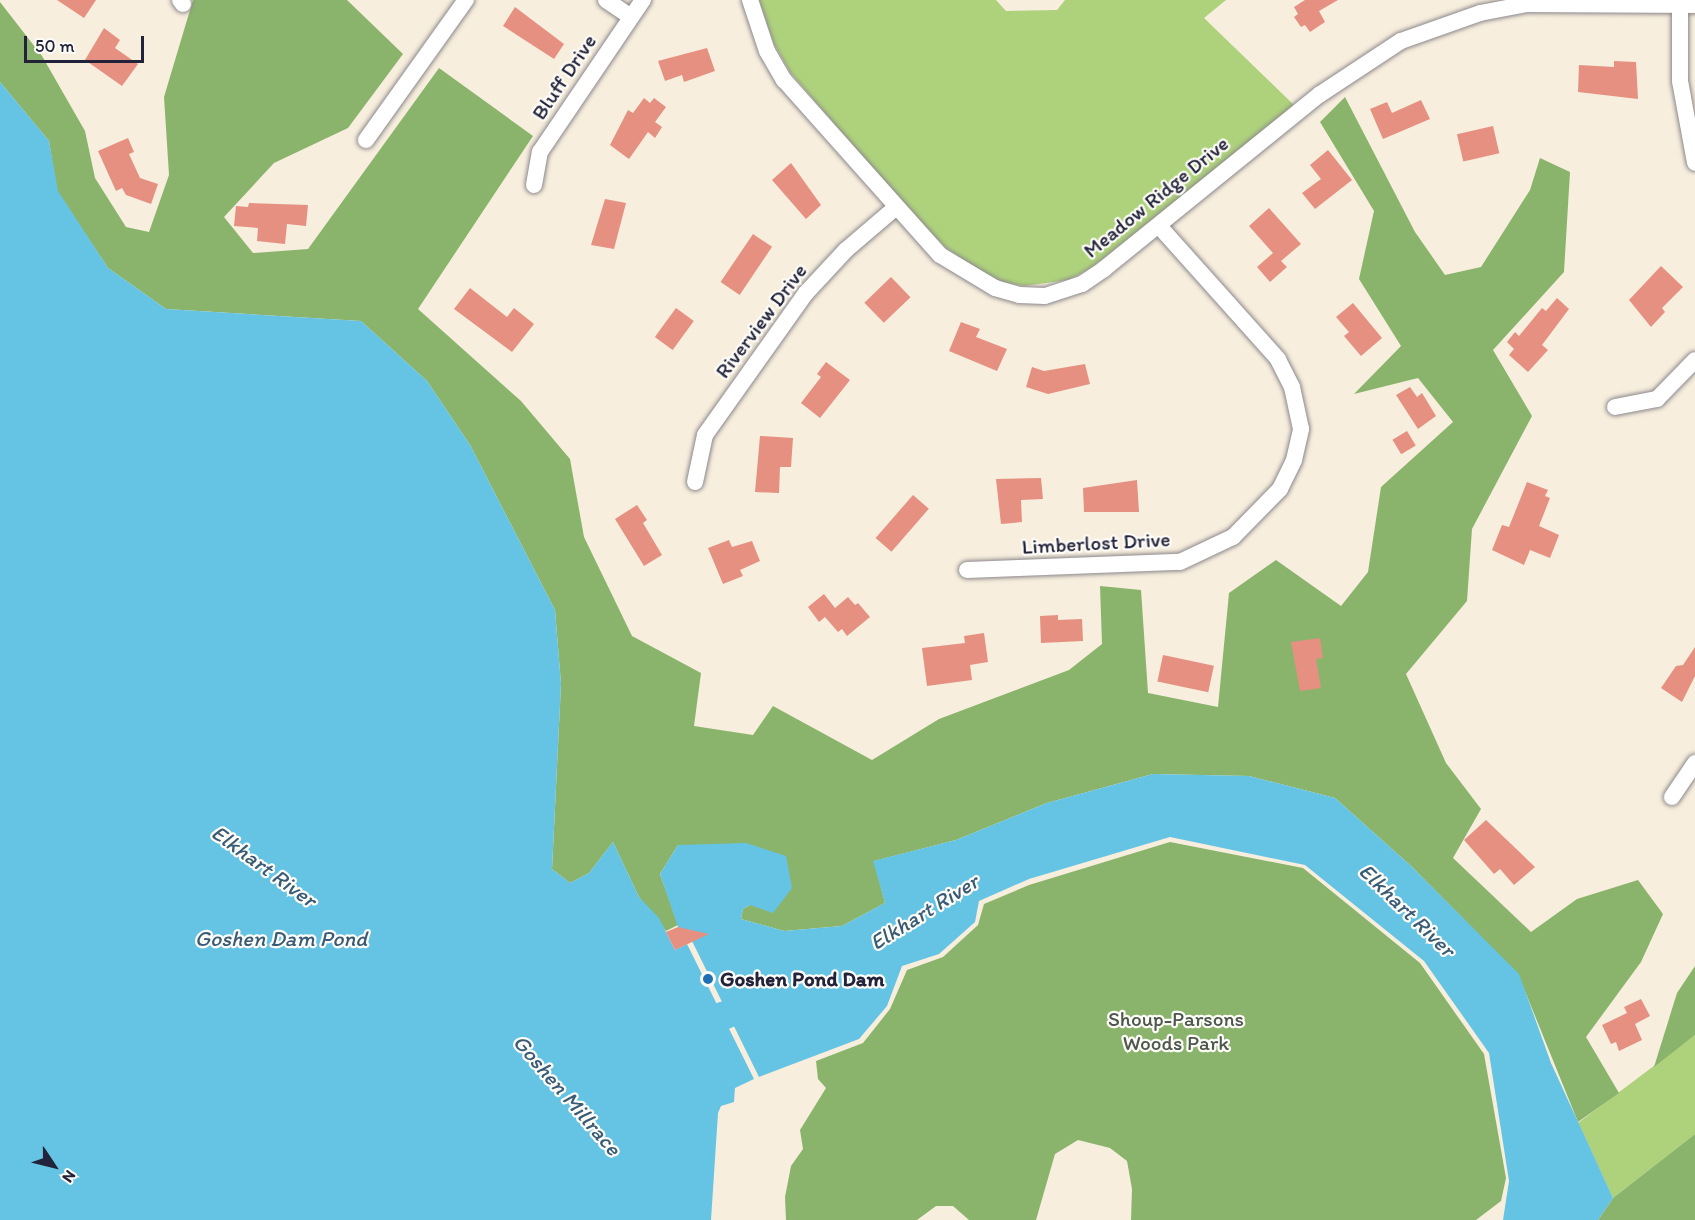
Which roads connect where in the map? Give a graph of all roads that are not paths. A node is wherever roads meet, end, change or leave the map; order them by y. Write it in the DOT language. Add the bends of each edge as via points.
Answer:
graph roads {
  1 [pos="466,0"];
  2 [pos="606,0"];
  3 [pos="644,0"];
  4 [pos="750,0"];
  5 [pos="1688,4"];
  6 [pos="632,17"];
  7 [pos="366,140"];
  8 [pos="1695,163"];
  9 [pos="534,184"];
  10 [pos="895,208"];
  11 [pos="1159,226"];
  12 [pos="1695,360"];
  13 [pos="1615,407"];
  14 [pos="695,482"];
  15 [pos="967,570"];
  16 [pos="1695,763"];
  17 [pos="1672,797"];
  1 -- 7 [label="street"];
  2 -- 6 [label="street"];
  3 -- 6 [label="street, Bluff Drive"];
  4 -- 10 [label="street, Meadow Ridge Drive" via="767,51 784,80"];
  5 -- 8 [label="street" via="1680,81"];
  5 -- 11 [label="street, Meadow Ridge Drive" via="1527,4 1480,13 1401,41 1319,94"];
  6 -- 9 [label="street, Bluff Drive" via="540,152"];
  10 -- 11 [label="street, Meadow Ridge Drive" via="940,255 995,288 1018,295 1045,296 1082,285"];
  10 -- 14 [label="street, Riverview Drive" via="846,250 806,293 705,435"];
  11 -- 15 [label="street, Limberlost Drive" via="1278,359 1292,387 1301,429 1294,460 1280,489 1233,537 1180,562"];
  12 -- 13 [label="street" via="1657,399"];
  16 -- 17 [label="street"];
}
